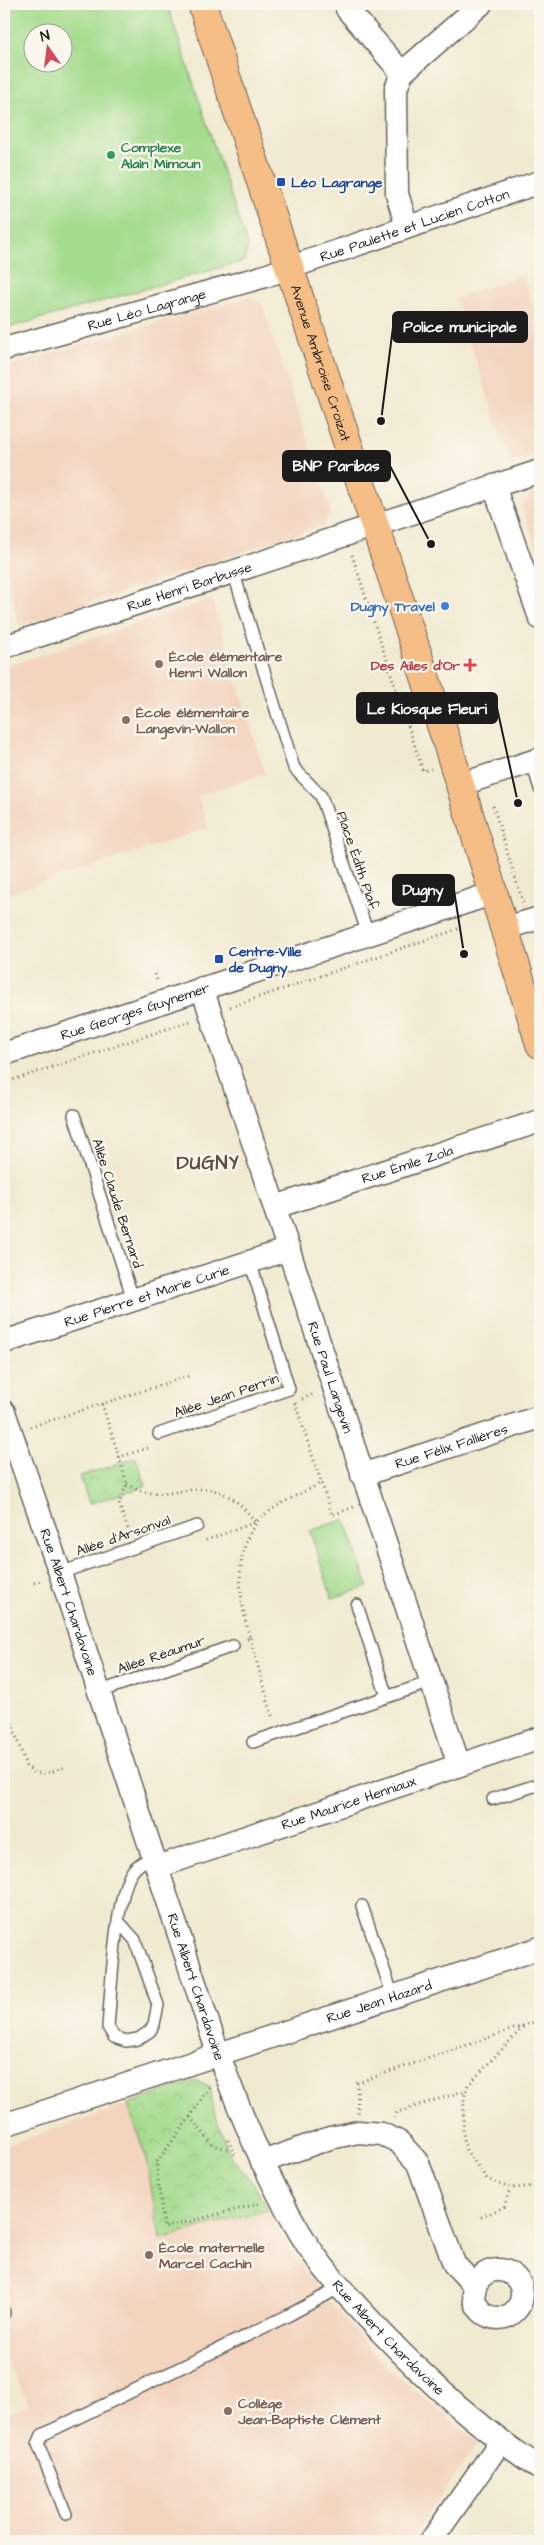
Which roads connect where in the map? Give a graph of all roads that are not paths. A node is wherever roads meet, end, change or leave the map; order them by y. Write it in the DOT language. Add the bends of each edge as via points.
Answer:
graph roads {
  1 [pos="202,4"];
  2 [pos="481,4"];
  3 [pos="347,9"];
  4 [pos="402,73"];
  5 [pos="540,182"];
  6 [pos="407,227"];
  7 [pos="288,268"];
  8 [pos="4,349"];
  9 [pos="540,471"];
  10 [pos="494,486"];
  11 [pos="374,524"];
  12 [pos="232,571"];
  13 [pos="540,618"];
  14 [pos="4,647"];
  15 [pos="536,760"];
  16 [pos="472,781"];
  17 [pos="540,789"];
  18 [pos="494,893"];
  19 [pos="533,915"];
  20 [pos="505,928"];
  21 [pos="368,934"];
  22 [pos="202,988"];
  23 [pos="540,1044"];
  24 [pos="4,1054"];
  25 [pos="74,1115"];
  26 [pos="540,1121"];
  27 [pos="274,1207"];
  28 [pos="289,1249"];
  29 [pos="250,1261"];
  30 [pos="133,1299"];
  31 [pos="4,1342"];
  32 [pos="540,1417"];
  33 [pos="7,1422"];
  34 [pos="159,1434"];
  35 [pos="362,1475"];
  36 [pos="197,1526"];
  37 [pos="60,1572"];
  38 [pos="357,1605"];
  39 [pos="233,1646"];
  40 [pos="431,1682"];
  41 [pos="98,1692"];
  42 [pos="387,1697"];
  43 [pos="540,1738"];
  44 [pos="253,1742"];
  45 [pos="459,1765"];
  46 [pos="540,1784"];
  47 [pos="493,1799"];
  48 [pos="155,1862"];
  49 [pos="362,1906"];
  50 [pos="119,1922"];
  51 [pos="540,1948"];
  52 [pos="393,1996"];
  53 [pos="218,2054"];
  54 [pos="4,2125"];
  55 [pos="262,2162"];
  56 [pos="475,2286"];
  57 [pos="339,2288"];
  58 [pos="501,2441"];
  59 [pos="540,2468"];
  60 [pos="66,2514"];
  61 [pos="431,2541"];
  1 -- 7 [label="main road, Avenue Ambroise Croizat"];
  2 -- 4 [label="street"];
  3 -- 4 [label="street"];
  4 -- 6 [label="street" via="396,89 397,194"];
  5 -- 6 [label="street, Rue Paulette et Lucien Cotton"];
  6 -- 7 [label="street, Rue Paulette et Lucien Cotton"];
  7 -- 8 [label="street, Rue Léo Lagrange"];
  7 -- 11 [label="main road, Avenue Ambroise Croizat"];
  9 -- 10 [label="street, Rue Henri Barbusse"];
  10 -- 11 [label="street, Rue Henri Barbusse"];
  10 -- 13 [label="street"];
  11 -- 12 [label="street, Rue Henri Barbusse"];
  11 -- 16 [label="main road, Avenue Ambroise Croizat"];
  12 -- 14 [label="street, Rue Henri Barbusse"];
  12 -- 21 [label="lane, Place Édith Piaf" via="294,768 321,796"];
  15 -- 16 [label="street"];
  15 -- 17 [label="lane"];
  16 -- 18 [label="main road, Avenue Ambroise Croizat"];
  18 -- 20 [label="main road, Avenue Ambroise Croizat"];
  18 -- 21 [label="street, Rue Georges Guynemer"];
  19 -- 20 [label="street"];
  20 -- 23 [label="main road, Avenue Ambroise Croizat"];
  21 -- 22 [label="street, Rue Georges Guynemer"];
  22 -- 24 [label="street, Rue Georges Guynemer"];
  22 -- 27 [label="street, Rue Paul Langevin"];
  25 -- 30 [label="lane, Allée Claude Bernard"];
  26 -- 27 [label="street, Rue Émile Zola"];
  27 -- 28 [label="street, Rue Paul Langevin"];
  28 -- 29 [label="street, Rue Pierre et Marie Curie"];
  28 -- 35 [label="street, Rue Paul Langevin"];
  29 -- 30 [label="street, Rue Pierre et Marie Curie"];
  29 -- 34 [label="lane, Allée Jean Perrin" via="289,1389"];
  30 -- 31 [label="street, Rue Pierre et Marie Curie"];
  32 -- 35 [label="street, Rue Félix Fallières"];
  33 -- 37 [label="street, Rue Albert Chardavoine"];
  35 -- 40 [label="street, Rue Paul Langevin"];
  36 -- 37 [label="lane, Allée d'Arsonval"];
  37 -- 41 [label="street, Rue Albert Chardavoine"];
  38 -- 42 [label="lane"];
  39 -- 41 [label="lane, Allée Réaumur"];
  40 -- 42 [label="lane"];
  40 -- 45 [label="street, Rue Paul Langevin"];
  41 -- 48 [label="street, Rue Albert Chardavoine"];
  42 -- 44 [label="lane"];
  43 -- 45 [label="street, Rue Maurice Henniaux"];
  45 -- 48 [label="street, Rue Maurice Henniaux"];
  46 -- 47 [label="lane"];
  48 -- 50 [label="lane" via="139,1864 132,1872 126,1883"];
  48 -- 53 [label="street, Rue Albert Chardavoine"];
  49 -- 52 [label="lane"];
  50 -- 50 [label="lane" via="135,1940 158,2005 150,2031 138,2039 114,2038 108,2027"];
  51 -- 52 [label="street, Rue Jean Hazard"];
  52 -- 53 [label="street, Rue Jean Hazard"];
  53 -- 54 [label="street, Rue Jean Hazard"];
  53 -- 55 [label="street, Rue Albert Chardavoine"];
  55 -- 56 [label="street" via="330,2138 358,2132 386,2136 399,2142 418,2164 454,2264"];
  55 -- 57 [label="street, Rue Albert Chardavoine" via="300,2234"];
  57 -- 58 [label="street, Rue Albert Chardavoine" via="420,2373 468,2417"];
  57 -- 60 [label="lane" via="42,2436 38,2444"];
  58 -- 59 [label="street, Rue Albert Chardavoine"];
  58 -- 61 [label="street"];
}
